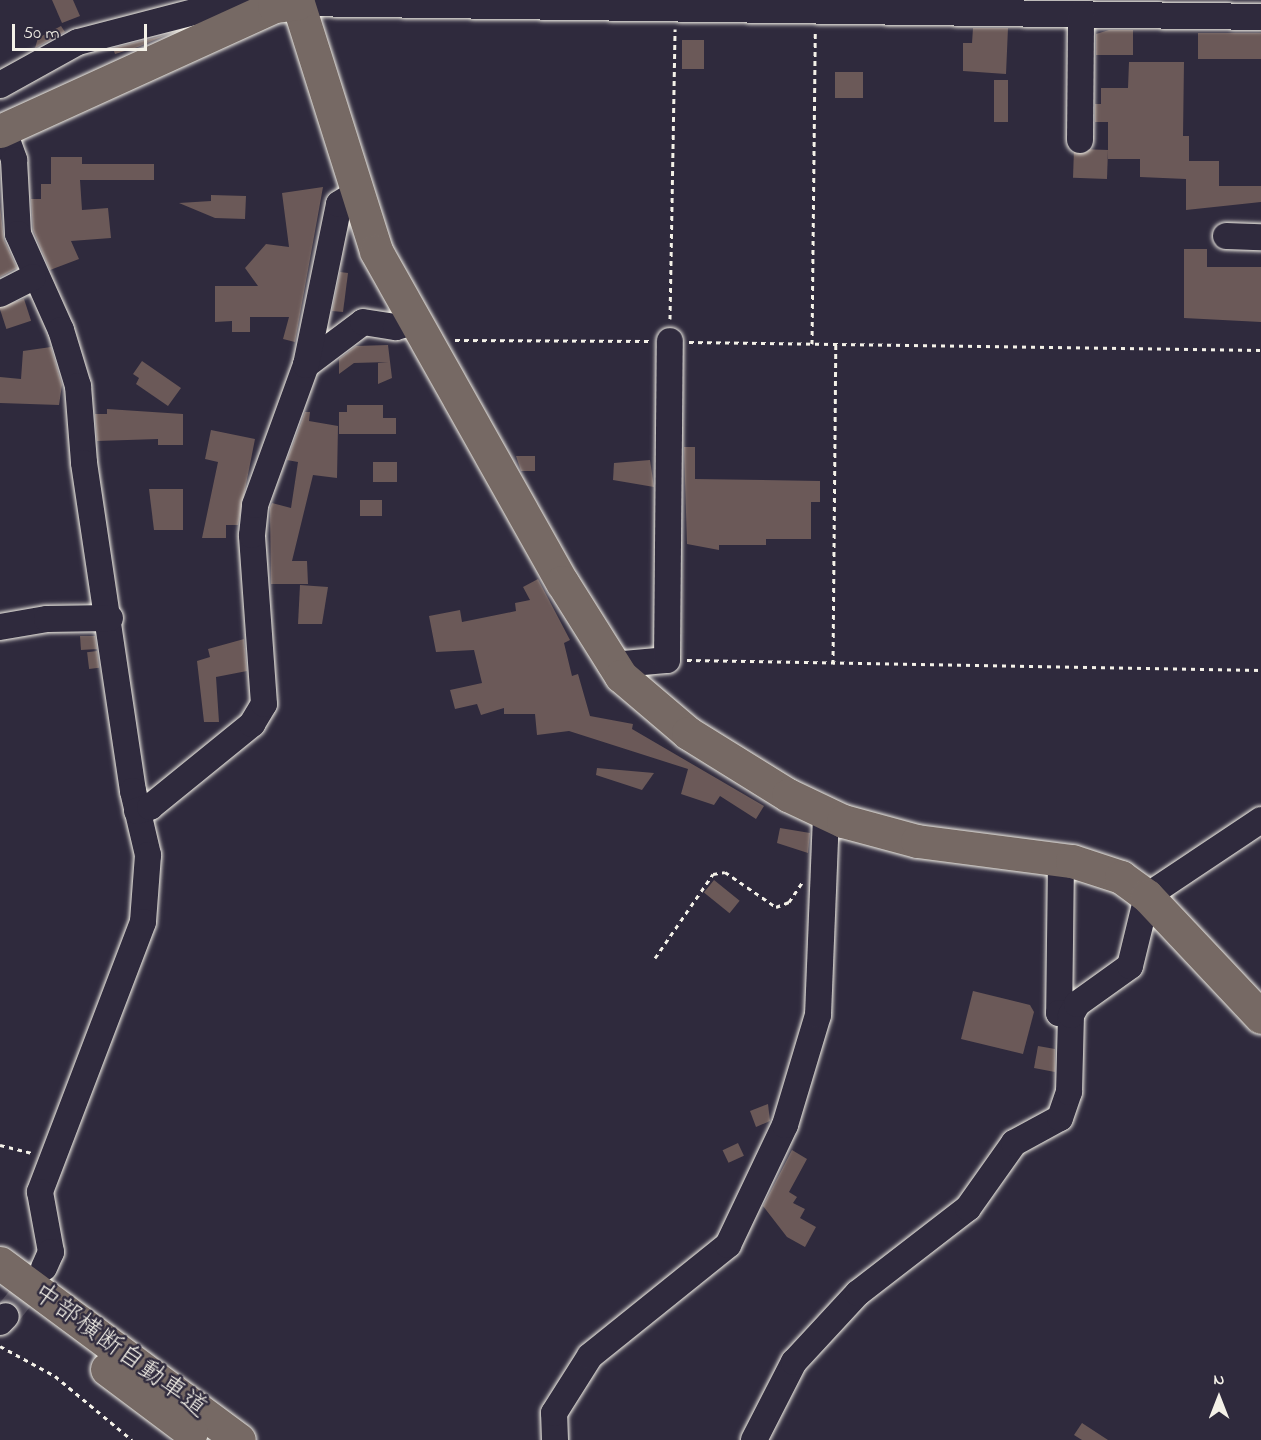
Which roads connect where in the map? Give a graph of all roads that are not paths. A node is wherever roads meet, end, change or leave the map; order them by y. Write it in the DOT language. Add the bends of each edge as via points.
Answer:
graph roads {
  1 [pos="240,0"];
  2 [pos="287,2"];
  3 [pos="989,7"];
  4 [pos="1151,8"];
  5 [pos="1081,15"];
  6 [pos="1261,17"];
  7 [pos="0,85"];
  8 [pos="2,130"];
  9 [pos="1080,140"];
  10 [pos="354,195"];
  11 [pos="1226,236"];
  12 [pos="1261,237"];
  13 [pos="33,277"];
  14 [pos="0,294"];
  15 [pos="419,331"];
  16 [pos="670,341"];
  17 [pos="306,364"];
  18 [pos="110,618"];
  19 [pos="0,627"];
  20 [pos="611,664"];
  21 [pos="137,811"];
  22 [pos="826,814"];
  23 [pos="1261,820"];
  24 [pos="1061,860"];
  25 [pos="1148,896"];
  26 [pos="1071,1015"];
  27 [pos="1261,1017"];
  28 [pos="0,1263"];
  29 [pos="44,1268"];
  30 [pos="2,1308"];
  31 [pos="202,1440"];
  32 [pos="239,1440"];
  33 [pos="555,1440"];
  34 [pos="754,1440"];
  1 -- 7 [label="street" via="88,39"];
  2 -- 3 [label="street" via="815,13"];
  2 -- 8 [label="main road"];
  2 -- 10 [label="main road" via="325,78"];
  3 -- 5 [label="street"];
  4 -- 5 [label="street"];
  4 -- 6 [label="street"];
  5 -- 9 [label="street"];
  8 -- 13 [label="street" via="14,160 18,234"];
  10 -- 15 [label="main road"];
  10 -- 17 [label="street" via="339,204"];
  11 -- 12 [label="street"];
  13 -- 14 [label="street"];
  13 -- 18 [label="street" via="61,330 78,386 84,463"];
  15 -- 17 [label="street" via="363,322"];
  15 -- 20 [label="main road"];
  16 -- 20 [label="street" via="667,660"];
  17 -- 21 [label="street" via="253,517 264,704 252,724 150,807"];
  18 -- 19 [label="street" via="47,619"];
  18 -- 21 [label="street"];
  20 -- 22 [label="main road" via="646,702 687,733"];
  21 -- 29 [label="street" via="148,855 143,922 40,1192 51,1252"];
  22 -- 24 [label="main road" via="917,841"];
  22 -- 33 [label="street" via="818,1015 785,1125 728,1245 590,1356 554,1413"];
  23 -- 25 [label="street"];
  24 -- 25 [label="main road" via="1099,867"];
  24 -- 26 [label="street" via="1059,1013"];
  25 -- 26 [label="street" via="1130,966 1077,1004"];
  25 -- 27 [label="main road"];
  26 -- 34 [label="street" via="1069,1092 1060,1118 1014,1143 968,1208 858,1293 794,1362"];
  28 -- 32 [label="main road, 中部横断自動車道"];
  30 -- 31 [label="main road, 中部横断自動車道"];
}
